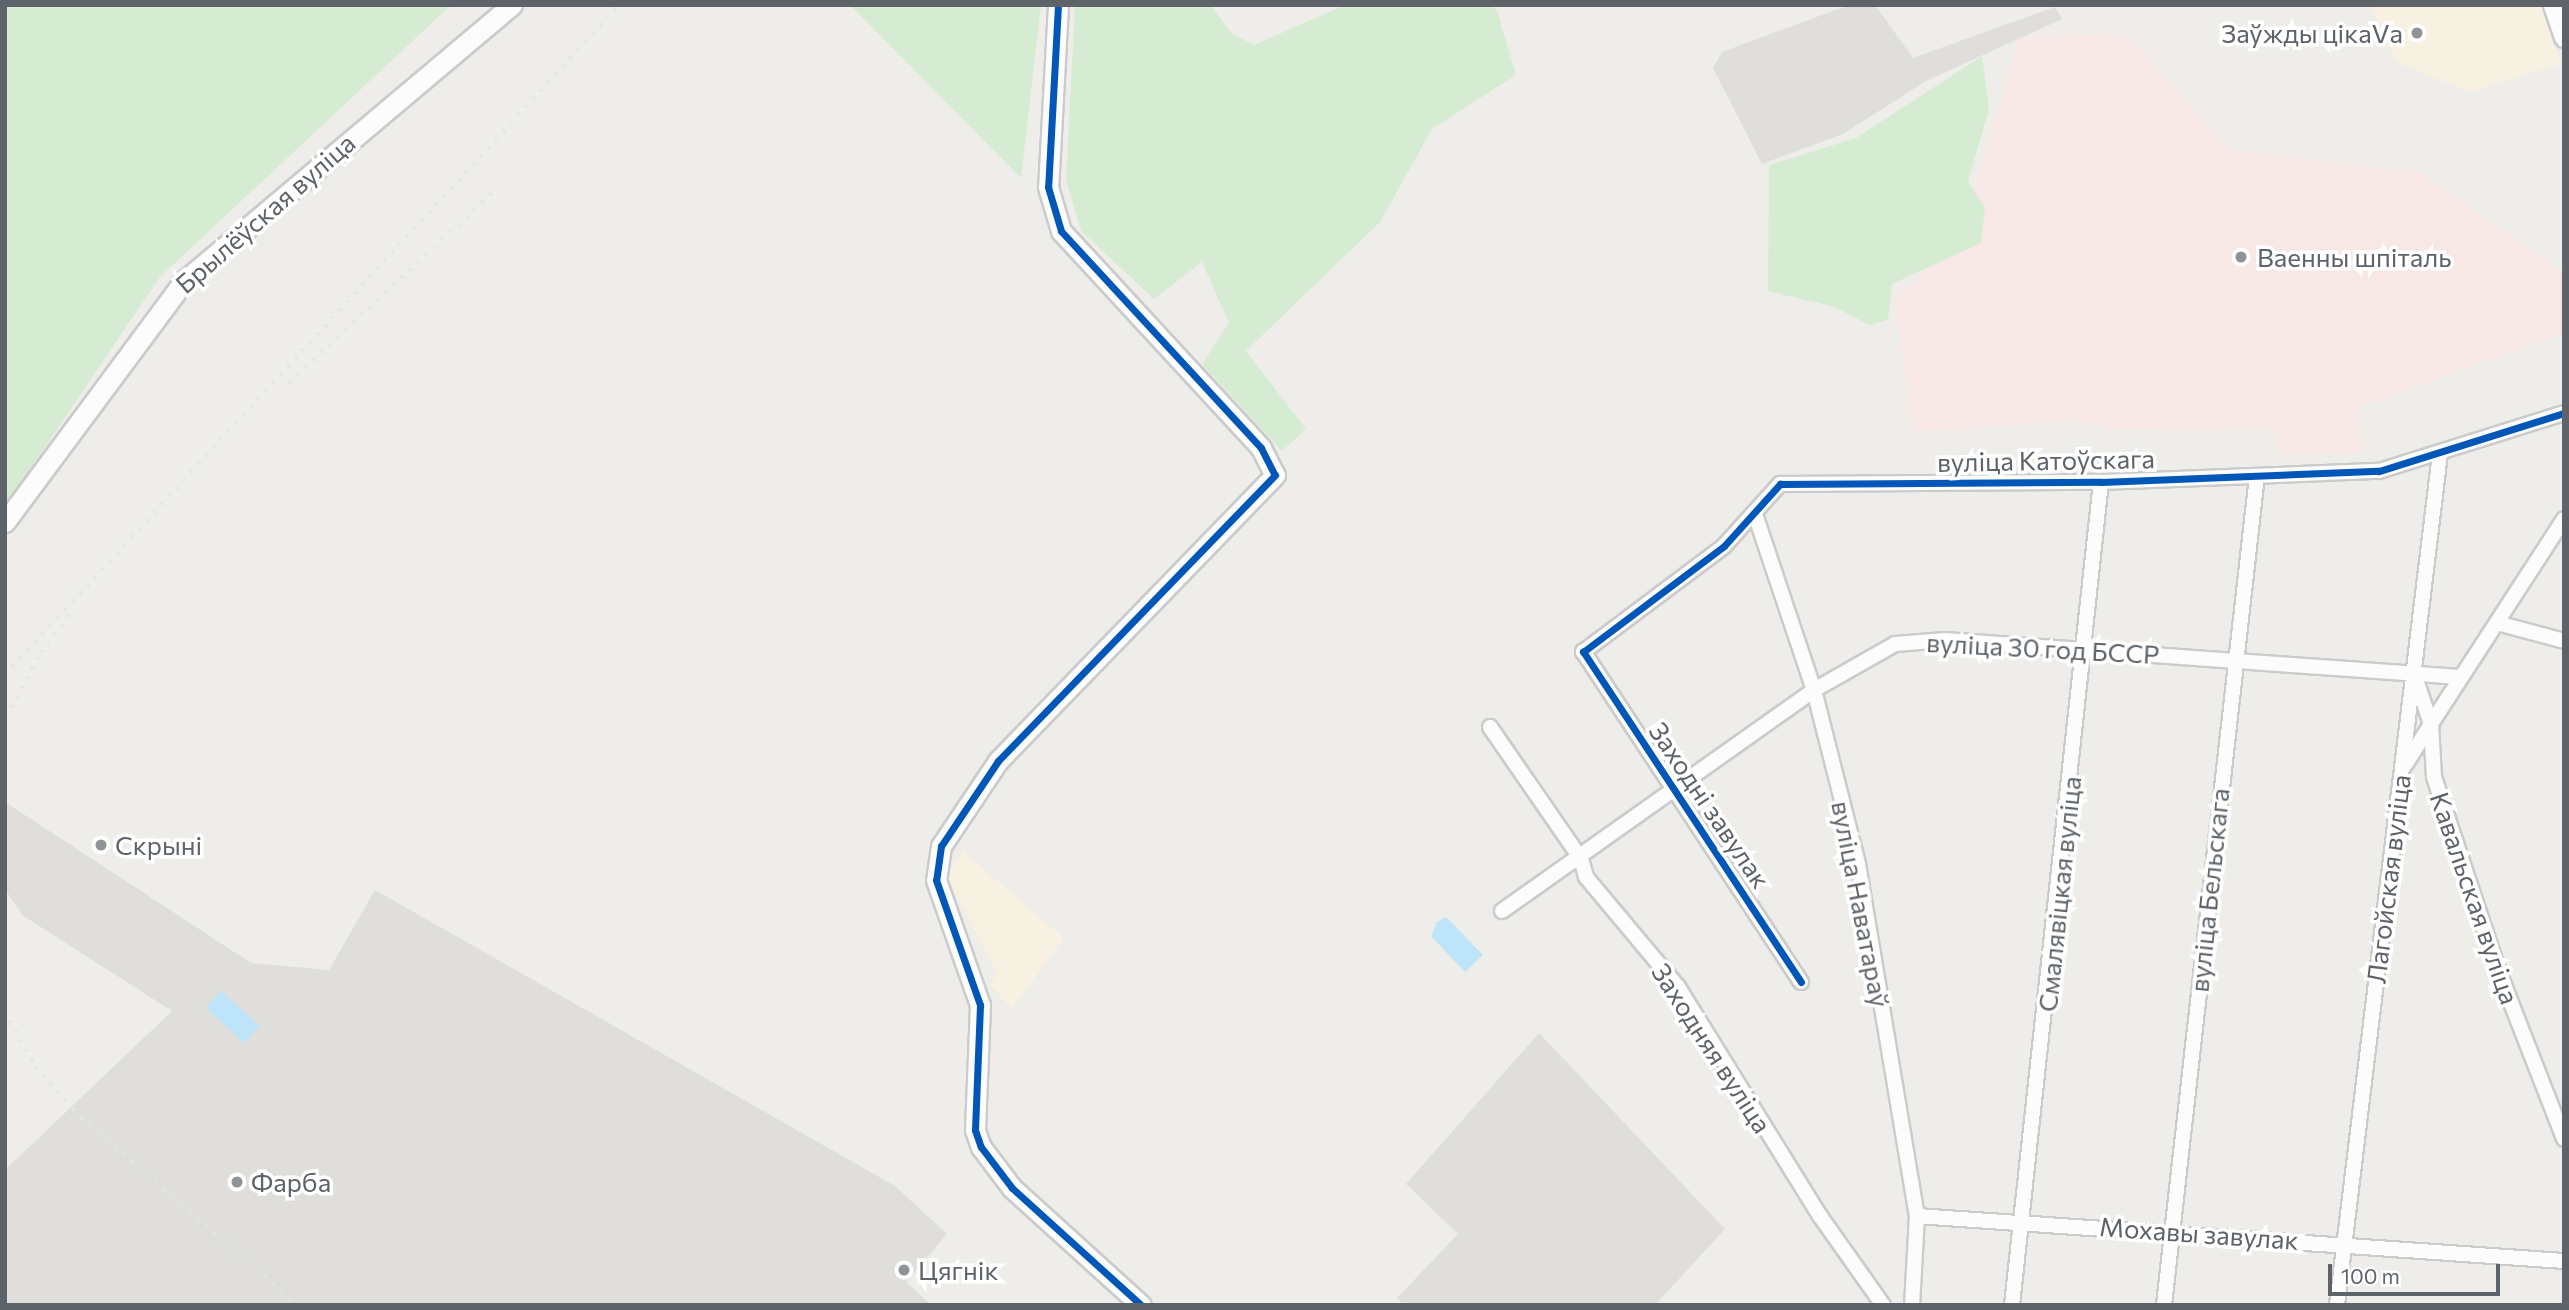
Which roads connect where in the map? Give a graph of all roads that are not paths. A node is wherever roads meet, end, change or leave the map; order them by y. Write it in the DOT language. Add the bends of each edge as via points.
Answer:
graph roads {
  1 [pos="512,5"];
  2 [pos="1058,5"];
  3 [pos="2553,5"];
  4 [pos="2564,37"];
  5 [pos="2564,413"];
  6 [pos="2440,454"];
  7 [pos="2257,476"];
  8 [pos="2101,482"];
  9 [pos="1755,514"];
  10 [pos="2564,519"];
  11 [pos="5,522"];
  12 [pos="2497,623"];
  13 [pos="2564,640"];
  14 [pos="2084,650"];
  15 [pos="1583,652"];
  16 [pos="2236,658"];
  17 [pos="2414,673"];
  18 [pos="2460,677"];
  19 [pos="1814,690"];
  20 [pos="2431,724"];
  21 [pos="1490,727"];
  22 [pos="2401,771"];
  23 [pos="1675,788"];
  24 [pos="1581,859"];
  25 [pos="1502,911"];
  26 [pos="1801,982"];
  27 [pos="2564,1139"];
  28 [pos="1917,1216"];
  29 [pos="2024,1221"];
  30 [pos="2173,1231"];
  31 [pos="2344,1244"];
  32 [pos="2564,1261"];
  33 [pos="1141,1305"];
  34 [pos="1883,1305"];
  35 [pos="1912,1305"];
  36 [pos="2012,1305"];
  37 [pos="2164,1305"];
  38 [pos="2337,1305"];
  1 -- 11 [label="street, Брылёўская вуліца" via="184,281"];
  2 -- 33 [label="street" via="1048,187 1062,231 1261,448 1275,475 1054,698 983,779 941,846 936,880 980,1005 975,1130 993,1167 1012,1188"];
  3 -- 4 [label="street"];
  5 -- 6 [label="street, вуліца Катоўскага"];
  6 -- 7 [label="street, вуліца Катоўскага" via="2379,471"];
  6 -- 17 [label="street, Лагойская вуліца"];
  7 -- 8 [label="street, вуліца Катоўскага"];
  7 -- 16 [label="street, вуліца Бельскага"];
  8 -- 9 [label="street, вуліца Катоўскага" via="1780,484 1763,497"];
  8 -- 14 [label="street, Смалявіцкая вуліца"];
  9 -- 15 [label="street, вуліца Катоўскага" via="1724,546"];
  9 -- 19 [label="street, вуліца Наватараў"];
  10 -- 12 [label="street"];
  12 -- 13 [label="street"];
  12 -- 18 [label="street"];
  14 -- 16 [label="street, вуліца 30 год БССР"];
  14 -- 19 [label="street, вуліца 30 год БССР" via="1945,640 1895,644"];
  14 -- 29 [label="street, Смалявіцкая вуліца"];
  15 -- 23 [label="street, Заходні завулак"];
  16 -- 17 [label="street, вуліца 30 год БССР"];
  16 -- 30 [label="street, вуліца Бельскага"];
  17 -- 18 [label="street, вуліца 30 год БССР"];
  17 -- 20 [label="street, Кавальская вуліца"];
  17 -- 22 [label="street, Лагойская вуліца"];
  18 -- 20 [label="street"];
  19 -- 23 [label="street, вуліца 30 год БССР"];
  19 -- 28 [label="street, вуліца Наватараў" via="1858,864"];
  20 -- 22 [label="street"];
  20 -- 27 [label="street, Кавальская вуліца" via="2434,777 2499,972"];
  21 -- 24 [label="street, Заходняя вуліца"];
  22 -- 31 [label="street, Лагойская вуліца"];
  23 -- 24 [label="street, вуліца 30 год БССР"];
  23 -- 26 [label="street, Заходні завулак"];
  24 -- 25 [label="street, вуліца 30 год БССР"];
  24 -- 34 [label="street, Заходняя вуліца" via="1586,877 1678,987 1820,1216"];
  28 -- 29 [label="street, Мохавы завулак"];
  28 -- 35 [label="street, вуліца Наватараў"];
  29 -- 30 [label="street, Мохавы завулак"];
  29 -- 36 [label="street, Смалявіцкая вуліца"];
  30 -- 31 [label="street, Мохавы завулак"];
  30 -- 37 [label="street, вуліца Бельскага"];
  31 -- 32 [label="street, Мохавы завулак"];
  31 -- 38 [label="street, Лагойская вуліца"];
}
